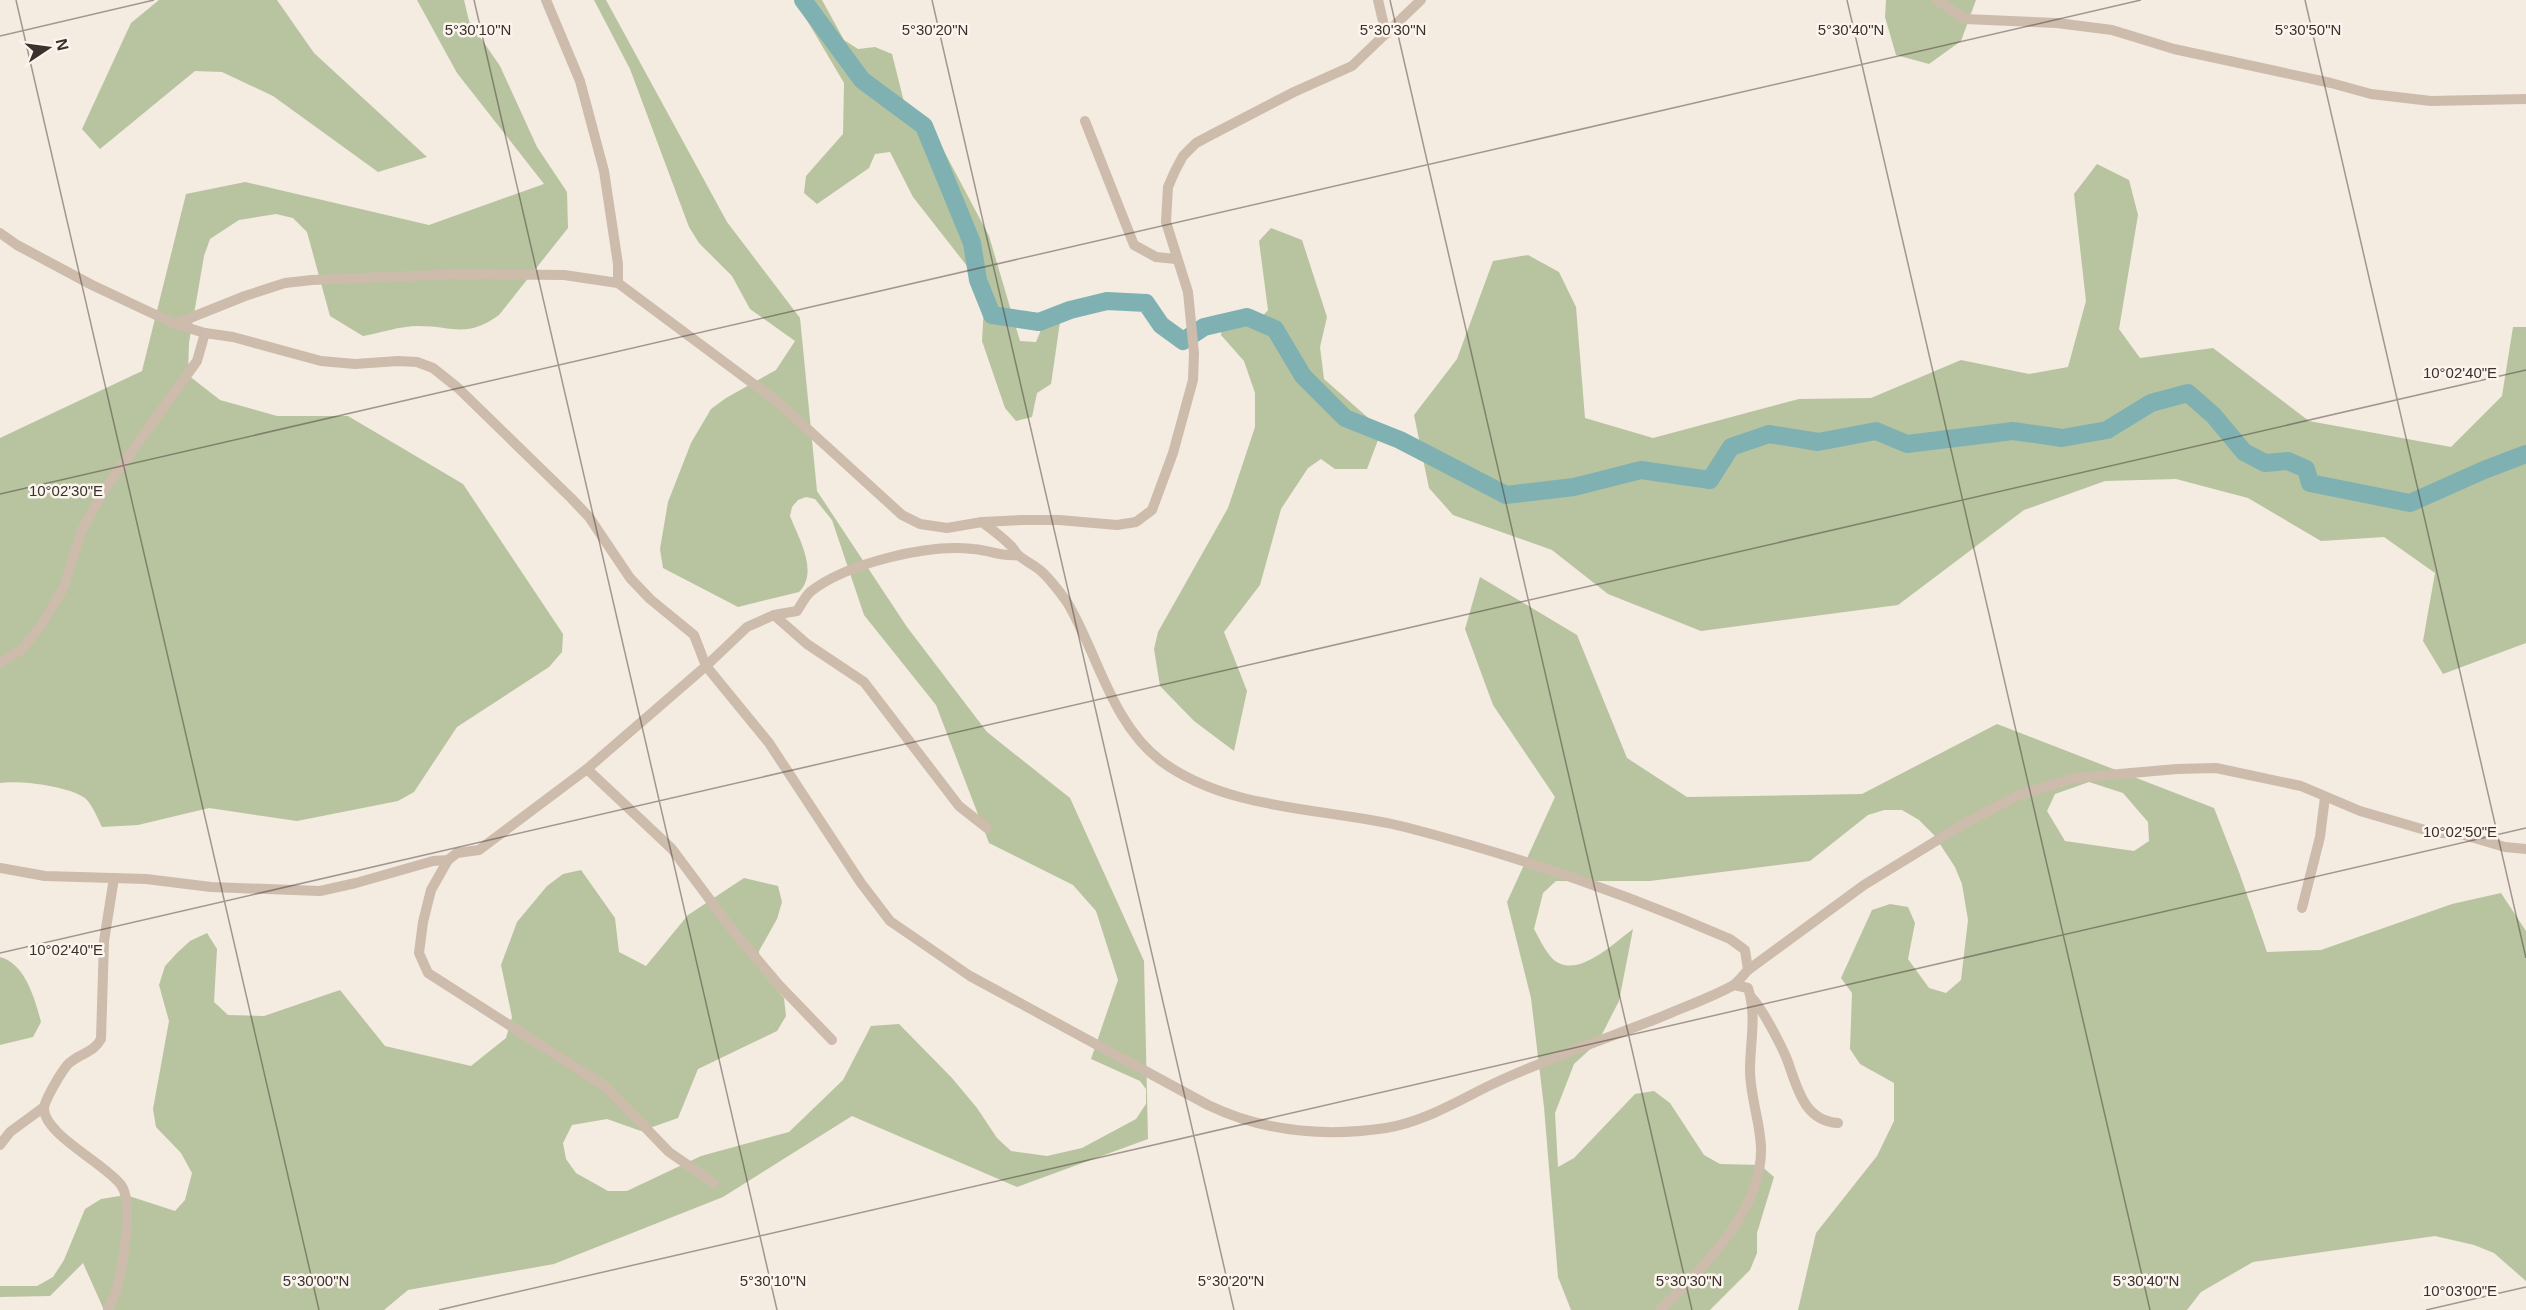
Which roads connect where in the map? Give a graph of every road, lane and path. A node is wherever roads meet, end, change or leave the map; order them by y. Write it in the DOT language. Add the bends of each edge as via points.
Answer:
graph roads {
  1 [pos="546,0"];
  2 [pos="1378,0"];
  3 [pos="1421,0"];
  4 [pos="1937,0"];
  5 [pos="1386,34"];
  6 [pos="2526,99"];
  7 [pos="1085,121"];
  8 [pos="0,233"];
  9 [pos="1176,259"];
  10 [pos="618,283"];
  11 [pos="175,324"];
  12 [pos="205,333"];
  13 [pos="982,522"];
  14 [pos="1018,555"];
  15 [pos="774,615"];
  16 [pos="0,663"];
  17 [pos="706,666"];
  18 [pos="587,769"];
  19 [pos="2325,797"];
  20 [pos="987,828"];
  21 [pos="2526,849"];
  22 [pos="448,860"];
  23 [pos="0,868"];
  24 [pos="114,878"];
  25 [pos="2302,908"];
  26 [pos="1748,970"];
  27 [pos="1734,985"];
  28 [pos="1752,998"];
  29 [pos="832,1040"];
  30 [pos="44,1107"];
  31 [pos="1839,1123"];
  32 [pos="0,1145"];
  33 [pos="714,1183"];
  34 [pos="108,1310"];
  35 [pos="1660,1310"];
  1 -- 10 [label="street" via="580,81 604,171"];
  2 -- 5 [label="street"];
  3 -- 5 [label="street"];
  4 -- 6 [label="street" via="1965,19 2112,30 2204,57 2371,94 2431,101"];
  5 -- 9 [label="street" via="1352,66 1211,135 1183,156 1168,187 1166,203 1166,222"];
  7 -- 9 [label="street" via="1134,245 1156,257"];
  8 -- 11 [label="street" via="60,268"];
  9 -- 13 [label="street" via="1188,292 1193,380 1152,510 1136,522 1117,525 1059,520"];
  10 -- 11 [label="street" via="564,275 459,274 312,280 285,283 244,296"];
  10 -- 13 [label="street" via="779,403 902,515 920,524 947,528"];
  11 -- 12 [label="street"];
  12 -- 16 [label="street" via="197,361 104,490 85,524 64,587 48,615 22,649"];
  12 -- 17 [label="street" via="321,361 417,362 433,368 589,517 630,578 694,635"];
  13 -- 14 [label="street"];
  14 -- 15 [label="street" via="937,549 882,558 852,569 809,593 797,611"];
  14 -- 26 [label="street" via="1040,570 1068,604 1132,731 1178,771 1230,793 1401,826 1572,875 1730,939 1745,950"];
  15 -- 17 [label="street" via="747,627"];
  15 -- 20 [label="street" via="807,644 864,682 959,806"];
  17 -- 18 [label="street"];
  17 -- 27 [label="street" via="769,743 890,921 970,976 1233,1117 1295,1131 1360,1131 1400,1125"];
  18 -- 22 [label="street" via="478,850"];
  18 -- 29 [label="street" via="672,849 734,933"];
  19 -- 21 [label="street" via="2432,832"];
  19 -- 25 [label="street" via="2320,837"];
  19 -- 26 [label="street" via="2301,786 2216,768 2074,778 2050,784 2019,795 1864,885"];
  22 -- 24 [label="street" via="320,891"];
  22 -- 33 [label="street" via="431,890 423,922 419,953 428,972 606,1087 669,1152"];
  23 -- 24 [label="street" via="45,876"];
  24 -- 30 [label="street" via="104,941 101,1040 66,1065"];
  26 -- 27 [label="street"];
  27 -- 28 [label="street" via="1748,988"];
  28 -- 31 [label="street" via="1761,1009 1806,1106 1826,1123"];
  28 -- 35 [label="street" via="1750,1070 1761,1150 1754,1192 1711,1256"];
  30 -- 32 [label="street" via="10,1132"];
  30 -- 34 [label="street" via="54,1129 108,1171 126,1195 118,1286"];
}
